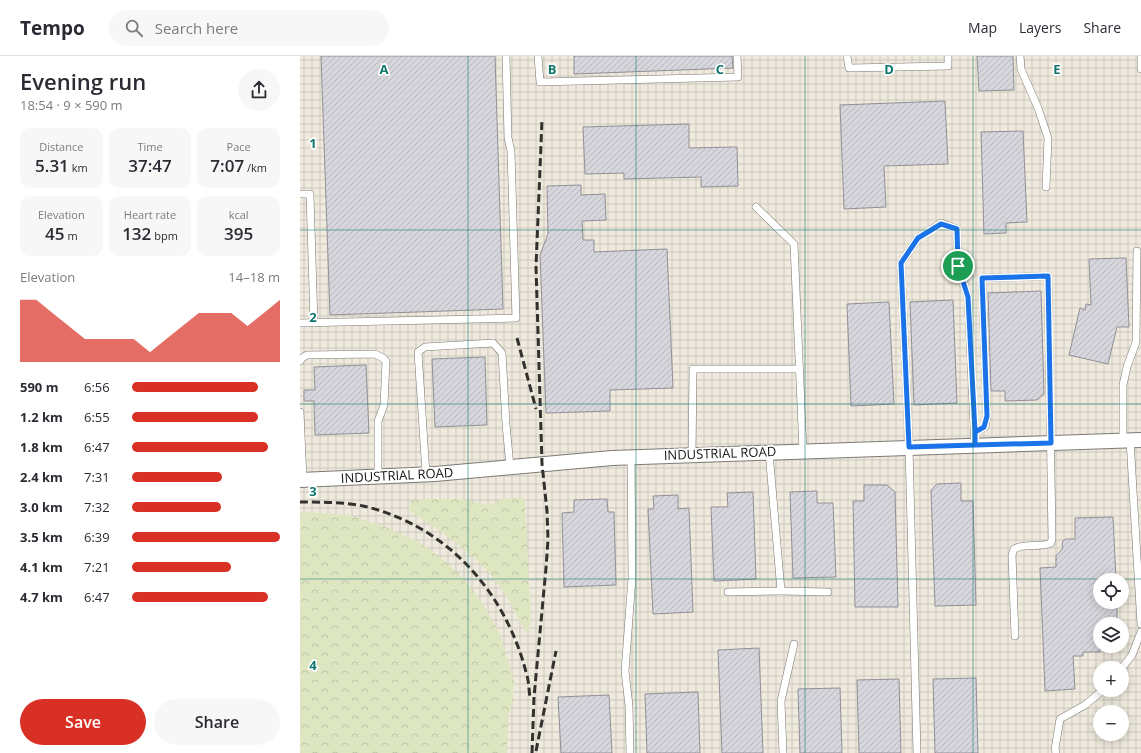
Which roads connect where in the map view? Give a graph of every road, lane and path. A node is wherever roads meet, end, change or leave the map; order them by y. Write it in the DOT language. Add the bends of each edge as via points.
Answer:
graph roads {
  1 [pos="506,56"];
  2 [pos="538,56"];
  3 [pos="737,56"];
  4 [pos="847,56"];
  5 [pos="948,56"];
  6 [pos="1020,56"];
  7 [pos="1141,56"];
  8 [pos="1141,69"];
  9 [pos="1046,187"];
  10 [pos="300,194"];
  11 [pos="756,207"];
  12 [pos="1137,251"];
  13 [pos="300,323"];
  14 [pos="314,323"];
  15 [pos="300,360"];
  16 [pos="800,369"];
  17 [pos="300,412"];
  18 [pos="975,439"];
  19 [pos="1132,440"];
  20 [pos="1051,443"];
  21 [pos="909,447"];
  22 [pos="803,451"];
  23 [pos="769,452"];
  24 [pos="692,454"];
  25 [pos="631,457"];
  26 [pos="510,467"];
  27 [pos="426,474"];
  28 [pos="378,477"];
  29 [pos="301,480"];
  30 [pos="728,592"];
  31 [pos="781,592"];
  32 [pos="828,592"];
  33 [pos="1141,624"];
  34 [pos="1141,632"];
  35 [pos="1015,636"];
  36 [pos="794,644"];
  37 [pos="1127,661"];
  38 [pos="1095,697"];
  39 [pos="630,753"];
  40 [pos="782,753"];
  41 [pos="917,753"];
  42 [pos="1056,753"];
  1 -- 14 [label="lane" via="516,318"];
  2 -- 3 [label="lane" via="540,82 738,78"];
  4 -- 5 [label="lane" via="849,68 948,66"];
  6 -- 9 [label="lane" via="1021,69 1048,138"];
  7 -- 8 [label="lane"];
  10 -- 14 [label="lane" via="310,194"];
  11 -- 16 [label="lane" via="794,244"];
  12 -- 19 [label="lane" via="1136,342 1123,385"];
  13 -- 14 [label="lane"];
  15 -- 28 [label="lane" via="307,355 375,354 386,361 384,405 378,421"];
  16 -- 22 [label="lane"];
  16 -- 24 [label="lane" via="693,369"];
  17 -- 29 [label="lane"];
  18 -- 20 [label="street, INDUSTRIAL ROAD"];
  18 -- 20 [label="lane" via="984,427 987,416 982,278 1048,276"];
  18 -- 21 [label="street, INDUSTRIAL ROAD"];
  18 -- 21 [label="lane" via="968,297 958,266 957,229 941,224 918,238 901,263"];
  19 -- 20 [label="street, INDUSTRIAL ROAD"];
  19 -- 33 [label="lane"];
  20 -- 35 [label="lane" via="1052,539 1051,543 1045,545 1014,549 1012,555"];
  21 -- 22 [label="street, INDUSTRIAL ROAD"];
  21 -- 41 [label="lane"];
  22 -- 23 [label="street, INDUSTRIAL ROAD"];
  23 -- 24 [label="street, INDUSTRIAL ROAD"];
  23 -- 31 [label="lane"];
  24 -- 25 [label="street, INDUSTRIAL ROAD"];
  25 -- 26 [label="street, INDUSTRIAL ROAD"];
  25 -- 39 [label="lane" via="632,578 625,671"];
  26 -- 27 [label="street, INDUSTRIAL ROAD"];
  26 -- 27 [label="lane" via="502,353 493,343 425,347 418,352"];
  27 -- 28 [label="street, INDUSTRIAL ROAD"];
  28 -- 29 [label="street, INDUSTRIAL ROAD"];
  30 -- 31 [label="lane"];
  31 -- 32 [label="lane"];
  34 -- 37 [label="lane"];
  36 -- 40 [label="lane" via="780,701"];
  38 -- 42 [label="lane" via="1060,719"];
}
